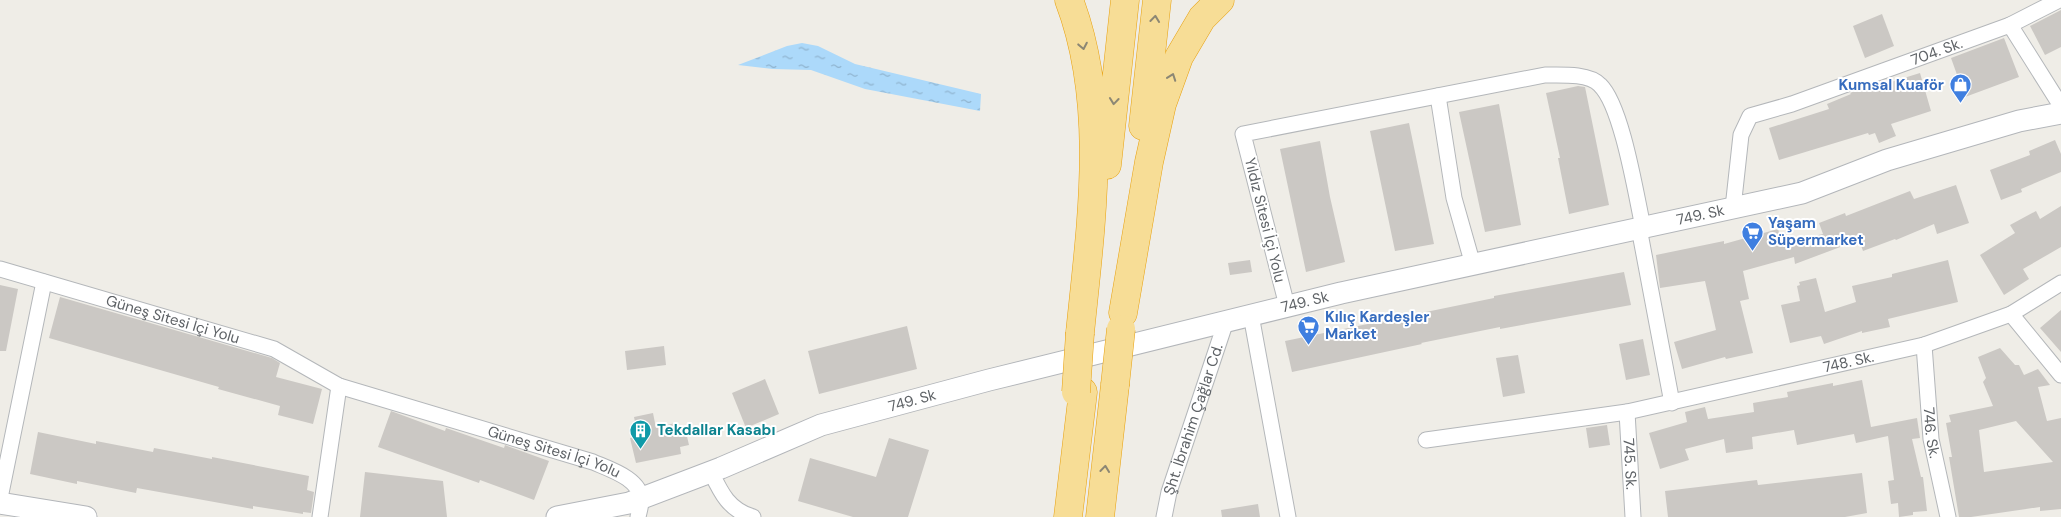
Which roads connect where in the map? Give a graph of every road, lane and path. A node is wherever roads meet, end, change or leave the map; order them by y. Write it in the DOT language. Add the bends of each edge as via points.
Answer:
graph roads {
  1 [pos="1069,0"];
  2 [pos="1125,0"];
  3 [pos="1157,0"];
  4 [pos="1220,0"];
  5 [pos="2059,0"];
  6 [pos="2010,25"];
  7 [pos="1438,96"];
  8 [pos="2061,106"];
  9 [pos="2061,113"];
  10 [pos="1733,208"];
  11 [pos="1641,228"];
  12 [pos="1473,265"];
  13 [pos="0,269"];
  14 [pos="44,282"];
  15 [pos="2061,283"];
  16 [pos="1287,306"];
  17 [pos="2011,314"];
  18 [pos="1250,315"];
  19 [pos="1122,321"];
  20 [pos="1226,321"];
  21 [pos="1084,334"];
  22 [pos="1924,345"];
  23 [pos="2061,375"];
  24 [pos="339,386"];
  25 [pos="1672,403"];
  26 [pos="1626,412"];
  27 [pos="1426,440"];
  28 [pos="711,472"];
  29 [pos="0,498"];
  30 [pos="0,503"];
  31 [pos="640,508"];
  32 [pos="72,516"];
  33 [pos="320,517"];
  34 [pos="557,517"];
  35 [pos="753,517"];
  36 [pos="1068,517"];
  37 [pos="1100,517"];
  38 [pos="1164,517"];
  39 [pos="1288,517"];
  40 [pos="1633,517"];
  41 [pos="1948,517"];
  1 -- 21 [label="highway, one-way" via="1079,28 1091,88 1093,170"];
  2 -- 21 [label="highway, one-way"];
  19 -- 3 [label="highway, one-way"];
  19 -- 4 [label="highway, one-way" via="1162,104 1179,57 1202,18"];
  5 -- 6 [label="street, 704. Sk."];
  6 -- 8 [label="street"];
  6 -- 10 [label="street, 704. Sk." via="1792,104 1750,116 1741,135"];
  7 -- 11 [label="street" via="1545,75 1574,74 1600,84 1616,108"];
  7 -- 12 [label="street" via="1454,198"];
  7 -- 16 [label="street, Yıldız Sitesi İçi Yolu" via="1243,134"];
  9 -- 10 [label="street, 749. Sk" via="2019,121 1887,160 1802,193"];
  10 -- 11 [label="street, 749. Sk"];
  11 -- 12 [label="street, 749. Sk"];
  11 -- 25 [label="street"];
  12 -- 16 [label="street, 749. Sk"];
  13 -- 14 [label="street, Güneş Sitesi İçi Yolu"];
  14 -- 24 [label="street, Güneş Sitesi İçi Yolu" via="274,349"];
  14 -- 29 [label="street"];
  15 -- 17 [label="street, 748. Sk."];
  16 -- 18 [label="street, 749. Sk"];
  17 -- 22 [label="street, 748. Sk."];
  17 -- 23 [label="street"];
  18 -- 20 [label="street, 749. Sk"];
  18 -- 39 [label="street"];
  37 -- 19 [label="highway, one-way, bridge"];
  20 -- 28 [label="street, 749. Sk" via="821,425"];
  20 -- 38 [label="street, Şht. İbrahim Çağlar Cd." via="1169,492"];
  21 -- 36 [label="highway"];
  22 -- 25 [label="street, 748. Sk."];
  22 -- 41 [label="street, 746. Sk." via="1931,439"];
  24 -- 31 [label="street, Güneş Sitesi İçi Yolu" via="593,462 624,476 635,485"];
  24 -- 33 [label="street"];
  25 -- 26 [label="street, 748. Sk."];
  26 -- 27 [label="street, 748. Sk."];
  26 -- 40 [label="street, 745. Sk."];
  28 -- 31 [label="street, 749. Sk"];
  28 -- 35 [label="street" via="722,494 740,513"];
  30 -- 32 [label="street"];
  31 -- 34 [label="street, 749. Sk" via="629,503"];
}
